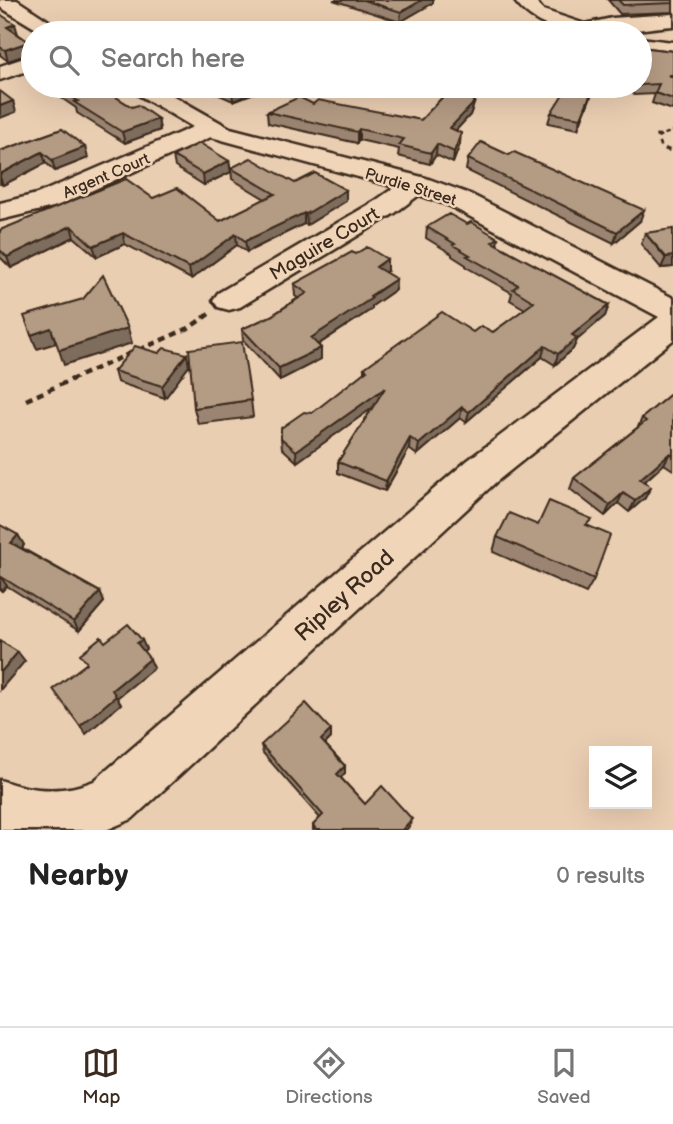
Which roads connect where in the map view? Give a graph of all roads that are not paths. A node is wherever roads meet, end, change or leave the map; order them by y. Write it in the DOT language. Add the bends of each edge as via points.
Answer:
graph roads {
  1 [pos="4,0"];
  2 [pos="524,0"];
  3 [pos="673,20"];
  4 [pos="38,21"];
  5 [pos="556,21"];
  6 [pos="652,21"];
  7 [pos="652,45"];
  8 [pos="673,48"];
  9 [pos="21,66"];
  10 [pos="0,73"];
  11 [pos="159,98"];
  12 [pos="209,129"];
  13 [pos="416,184"];
  14 [pos="0,212"];
  15 [pos="229,300"];
  16 [pos="673,311"];
  17 [pos="673,323"];
  18 [pos="0,807"];
  1 -- 4 [label="street"];
  2 -- 5 [label="street" via="536,14"];
  3 -- 6 [label="street"];
  7 -- 8 [label="street"];
  9 -- 10 [label="street"];
  11 -- 12 [label="street, Purdie Street"];
  12 -- 13 [label="street, Purdie Street"];
  12 -- 14 [label="street, Argent Court" via="47,200"];
  13 -- 15 [label="street, Maguire Court"];
  13 -- 16 [label="street, Purdie Street" via="460,200"];
  17 -- 18 [label="street, Ripley Road" via="482,471 113,800 94,810 54,819"];
}
